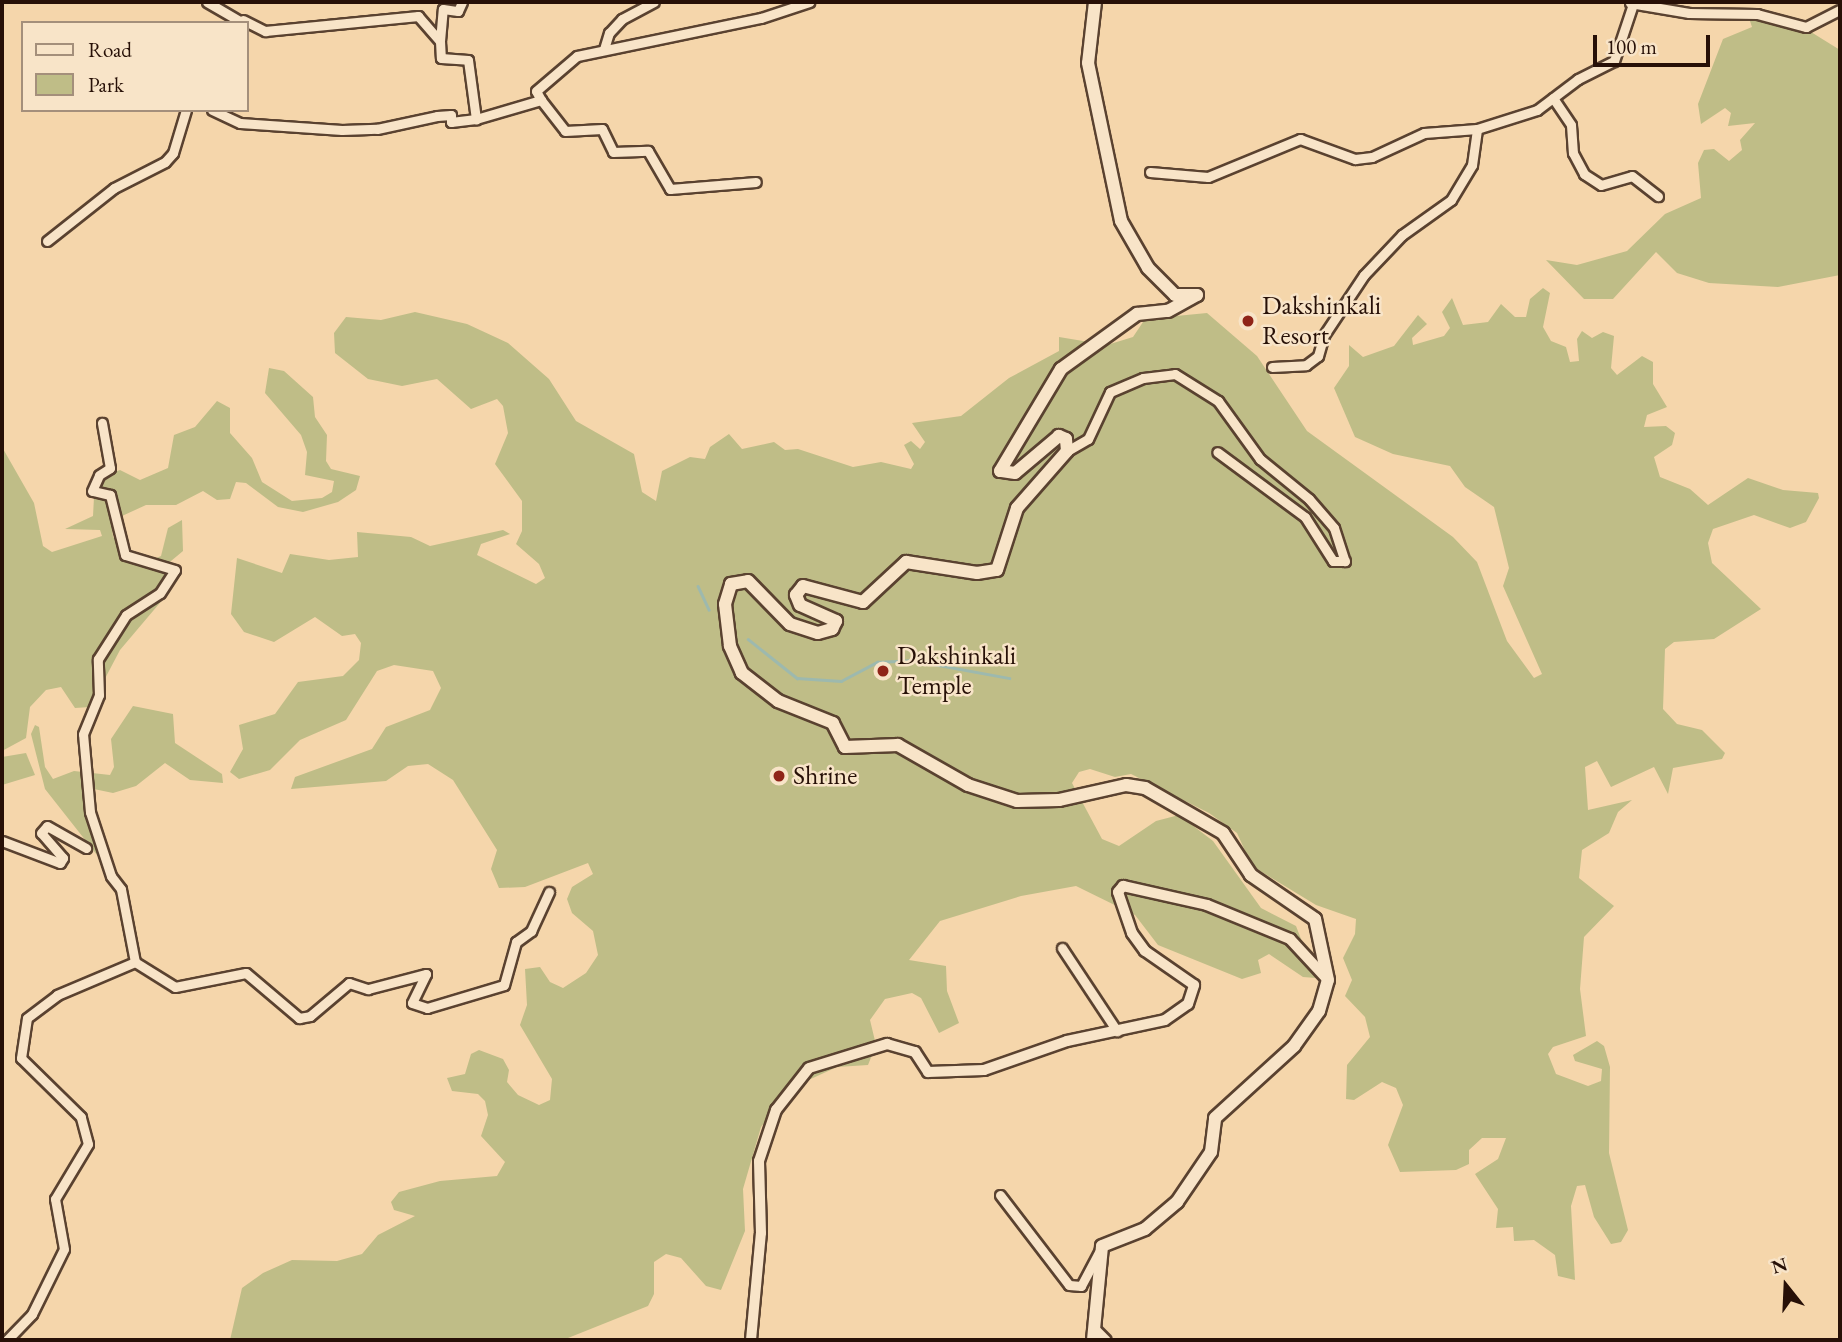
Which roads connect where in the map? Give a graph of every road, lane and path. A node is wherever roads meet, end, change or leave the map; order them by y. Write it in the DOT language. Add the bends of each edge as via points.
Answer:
graph roads {
  1 [pos="207,2"];
  2 [pos="462,2"];
  3 [pos="654,2"];
  4 [pos="809,2"];
  5 [pos="1095,2"];
  6 [pos="1630,3"];
  7 [pos="1840,10"];
  8 [pos="243,21"];
  9 [pos="248,23"];
  10 [pos="440,41"];
  11 [pos="604,49"];
  12 [pos="1553,98"];
  13 [pos="541,100"];
  14 [pos="185,112"];
  15 [pos="216,112"];
  16 [pos="476,118"];
  17 [pos="1477,129"];
  18 [pos="1150,172"];
  19 [pos="756,183"];
  20 [pos="1658,196"];
  21 [pos="47,241"];
  22 [pos="1272,367"];
  23 [pos="102,423"];
  24 [pos="1068,451"];
  25 [pos="1217,452"];
  26 [pos="2,841"];
  27 [pos="86,848"];
  28 [pos="549,892"];
  29 [pos="1062,948"];
  30 [pos="135,962"];
  31 [pos="1328,980"];
  32 [pos="1117,1031"];
  33 [pos="1000,1195"];
  34 [pos="1102,1246"];
  35 [pos="1093,1334"];
  36 [pos="7,1340"];
  37 [pos="751,1340"];
  38 [pos="1106,1340"];
  1 -- 8 [label="street" via="216,12"];
  2 -- 10 [label="street" via="458,11 443,9"];
  3 -- 11 [label="street" via="622,19 609,33"];
  4 -- 11 [label="street" via="761,18"];
  5 -- 24 [label="main road" via="1088,64 1121,221 1148,268 1175,295 1197,295 1168,311 1137,314 1064,366 1000,471 1015,473 1059,436 1066,439"];
  6 -- 7 [label="street" via="1689,13 1757,14 1806,27"];
  6 -- 12 [label="street" via="1614,61"];
  9 -- 10 [label="street" via="265,31 418,16"];
  10 -- 16 [label="street" via="441,58 467,60"];
  11 -- 13 [label="street" via="577,56 536,91"];
  12 -- 17 [label="street" via="1520,118"];
  12 -- 20 [label="street" via="1571,125 1573,153 1584,174 1601,185 1632,176"];
  13 -- 16 [label="street"];
  13 -- 19 [label="street" via="565,131 602,129 613,152 648,151 670,189"];
  14 -- 21 [label="street" via="173,153 164,162 114,188"];
  15 -- 16 [label="street" via="240,123 342,130 377,129 437,116 451,116 451,122"];
  17 -- 18 [label="street" via="1424,133 1372,157 1355,159 1300,139 1208,177"];
  17 -- 22 [label="street" via="1472,165 1451,200 1402,235 1364,275 1324,335 1318,356 1306,365"];
  23 -- 30 [label="street" via="110,468 99,475 92,491 110,495 125,555 175,570 160,593 126,615 98,659 99,695 83,734 90,812 111,876 121,889"];
  24 -- 25 [label="street" via="1088,439 1110,392 1143,378 1175,374 1218,401 1260,459 1309,499 1334,528 1345,561 1333,561 1305,517"];
  24 -- 31 [label="main road" via="1017,508 1001,565 994,572 906,562 863,602 803,586 796,592 800,605 836,621 832,629 818,633 790,624 751,583 734,582 726,593 724,615 734,659 747,679 778,701 833,723 845,747 898,745 1003,798 1059,800 1126,785 1158,793 1223,834 1251,875 1312,916"];
  26 -- 27 [label="street" via="60,863 63,859 41,833 47,825"];
  28 -- 30 [label="street" via="531,931 516,942 504,985 427,1008 412,1003 426,974 368,989 349,983 310,1016 299,1018 246,973 175,986"];
  29 -- 32 [label="street"];
  30 -- 36 [label="street" via="57,995 27,1018 21,1058 81,1117 88,1144 55,1199 64,1249 32,1314"];
  31 -- 32 [label="street" via="1290,939 1207,905 1123,886 1118,892 1132,933 1145,951 1194,985 1188,1004 1165,1020"];
  31 -- 34 [label="main road" via="1319,1011 1294,1046 1215,1118 1211,1152 1177,1202 1145,1229"];
  32 -- 37 [label="street" via="1067,1041 984,1070 928,1072 915,1052 887,1044 809,1068 776,1110 759,1161 761,1233"];
  33 -- 34 [label="street" via="1069,1285 1082,1286"];
  34 -- 35 [label="main road"];
  35 -- 38 [label="street"];
}
